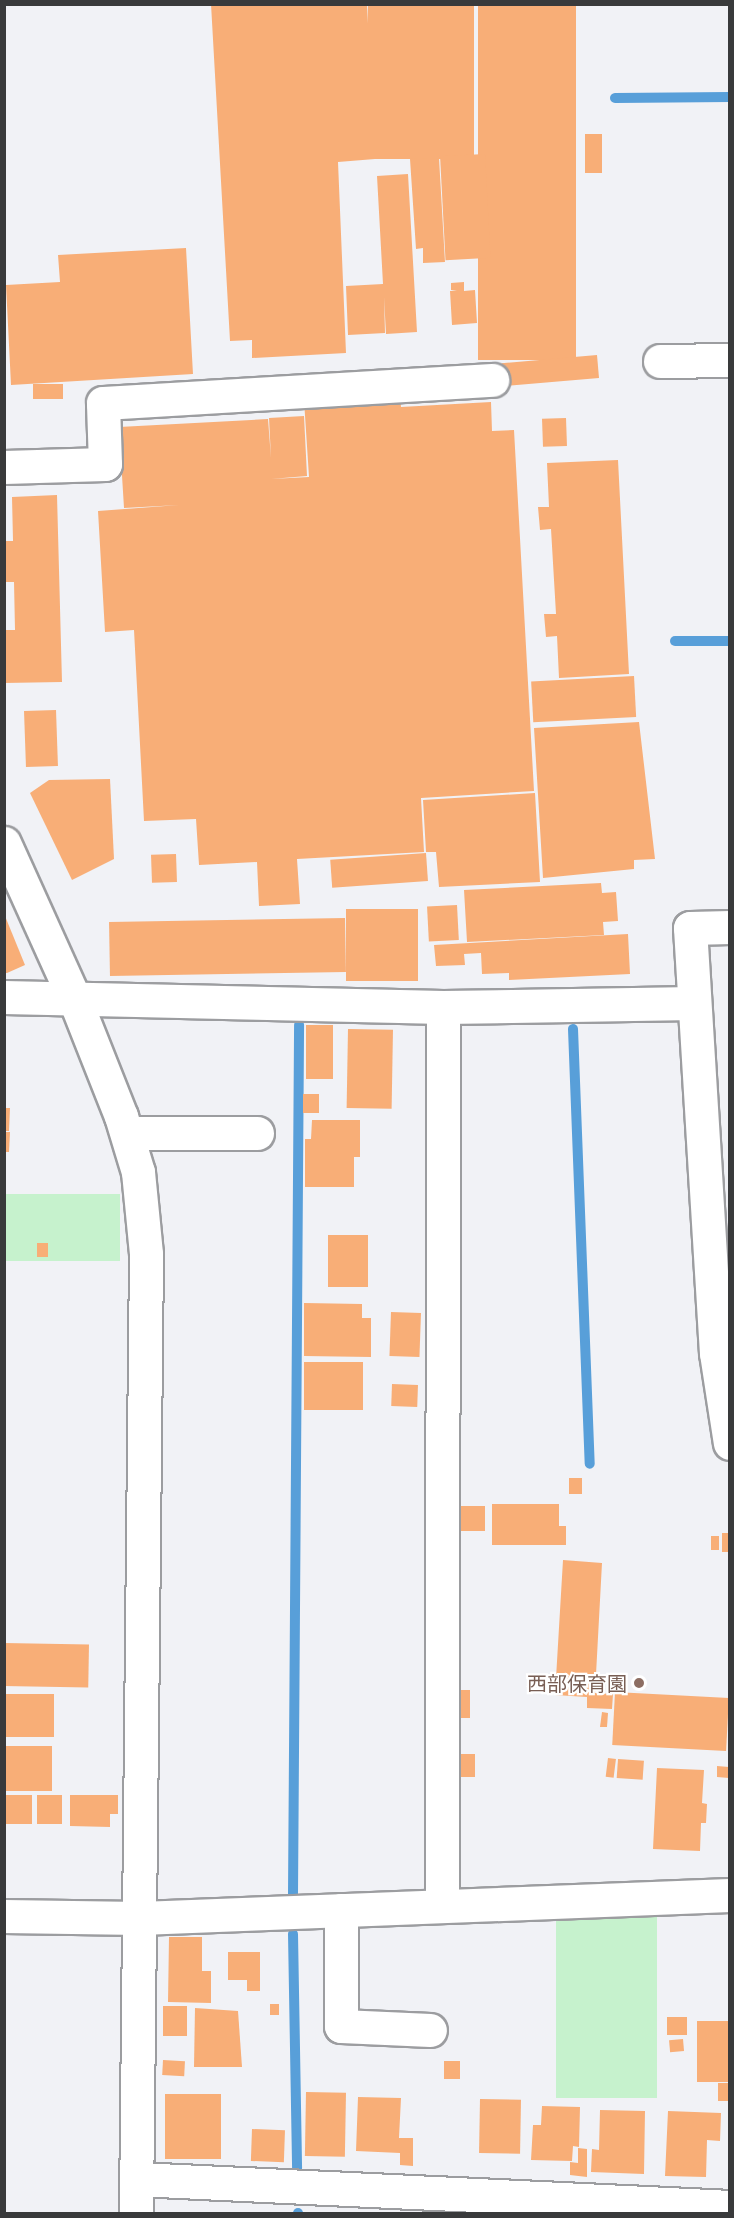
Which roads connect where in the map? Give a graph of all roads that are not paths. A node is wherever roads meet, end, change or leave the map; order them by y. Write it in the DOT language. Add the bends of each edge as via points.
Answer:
graph roads {
  1 [pos="729,360"];
  2 [pos="660,361"];
  3 [pos="492,380"];
  4 [pos="4,467"];
  5 [pos="4,843"];
  6 [pos="729,927"];
  7 [pos="4,997"];
  8 [pos="75,1000"];
  9 [pos="694,1003"];
  10 [pos="443,1007"];
  11 [pos="127,1133"];
  12 [pos="257,1133"];
  13 [pos="723,1353"];
  14 [pos="729,1443"];
  15 [pos="729,1895"];
  16 [pos="442,1906"];
  17 [pos="340,1910"];
  18 [pos="4,1916"];
  19 [pos="140,1918"];
  20 [pos="430,2030"];
  21 [pos="137,2179"];
  22 [pos="451,2204"];
  23 [pos="729,2207"];
  24 [pos="136,2214"];
  1 -- 2 [label="street"];
  3 -- 4 [label="street" via="103,403 105,464"];
  5 -- 8 [label="street"];
  6 -- 9 [label="street" via="690,928"];
  7 -- 8 [label="street"];
  8 -- 10 [label="street"];
  8 -- 11 [label="street"];
  9 -- 10 [label="street"];
  9 -- 13 [label="street"];
  10 -- 16 [label="street"];
  11 -- 12 [label="street"];
  11 -- 19 [label="street" via="138,1172 146,1254"];
  13 -- 14 [label="street"];
  15 -- 16 [label="street"];
  16 -- 17 [label="street"];
  17 -- 19 [label="street"];
  17 -- 20 [label="street" via="341,2026"];
  18 -- 19 [label="street"];
  19 -- 21 [label="street"];
  21 -- 22 [label="street"];
  21 -- 24 [label="street"];
  22 -- 23 [label="street"];
}
